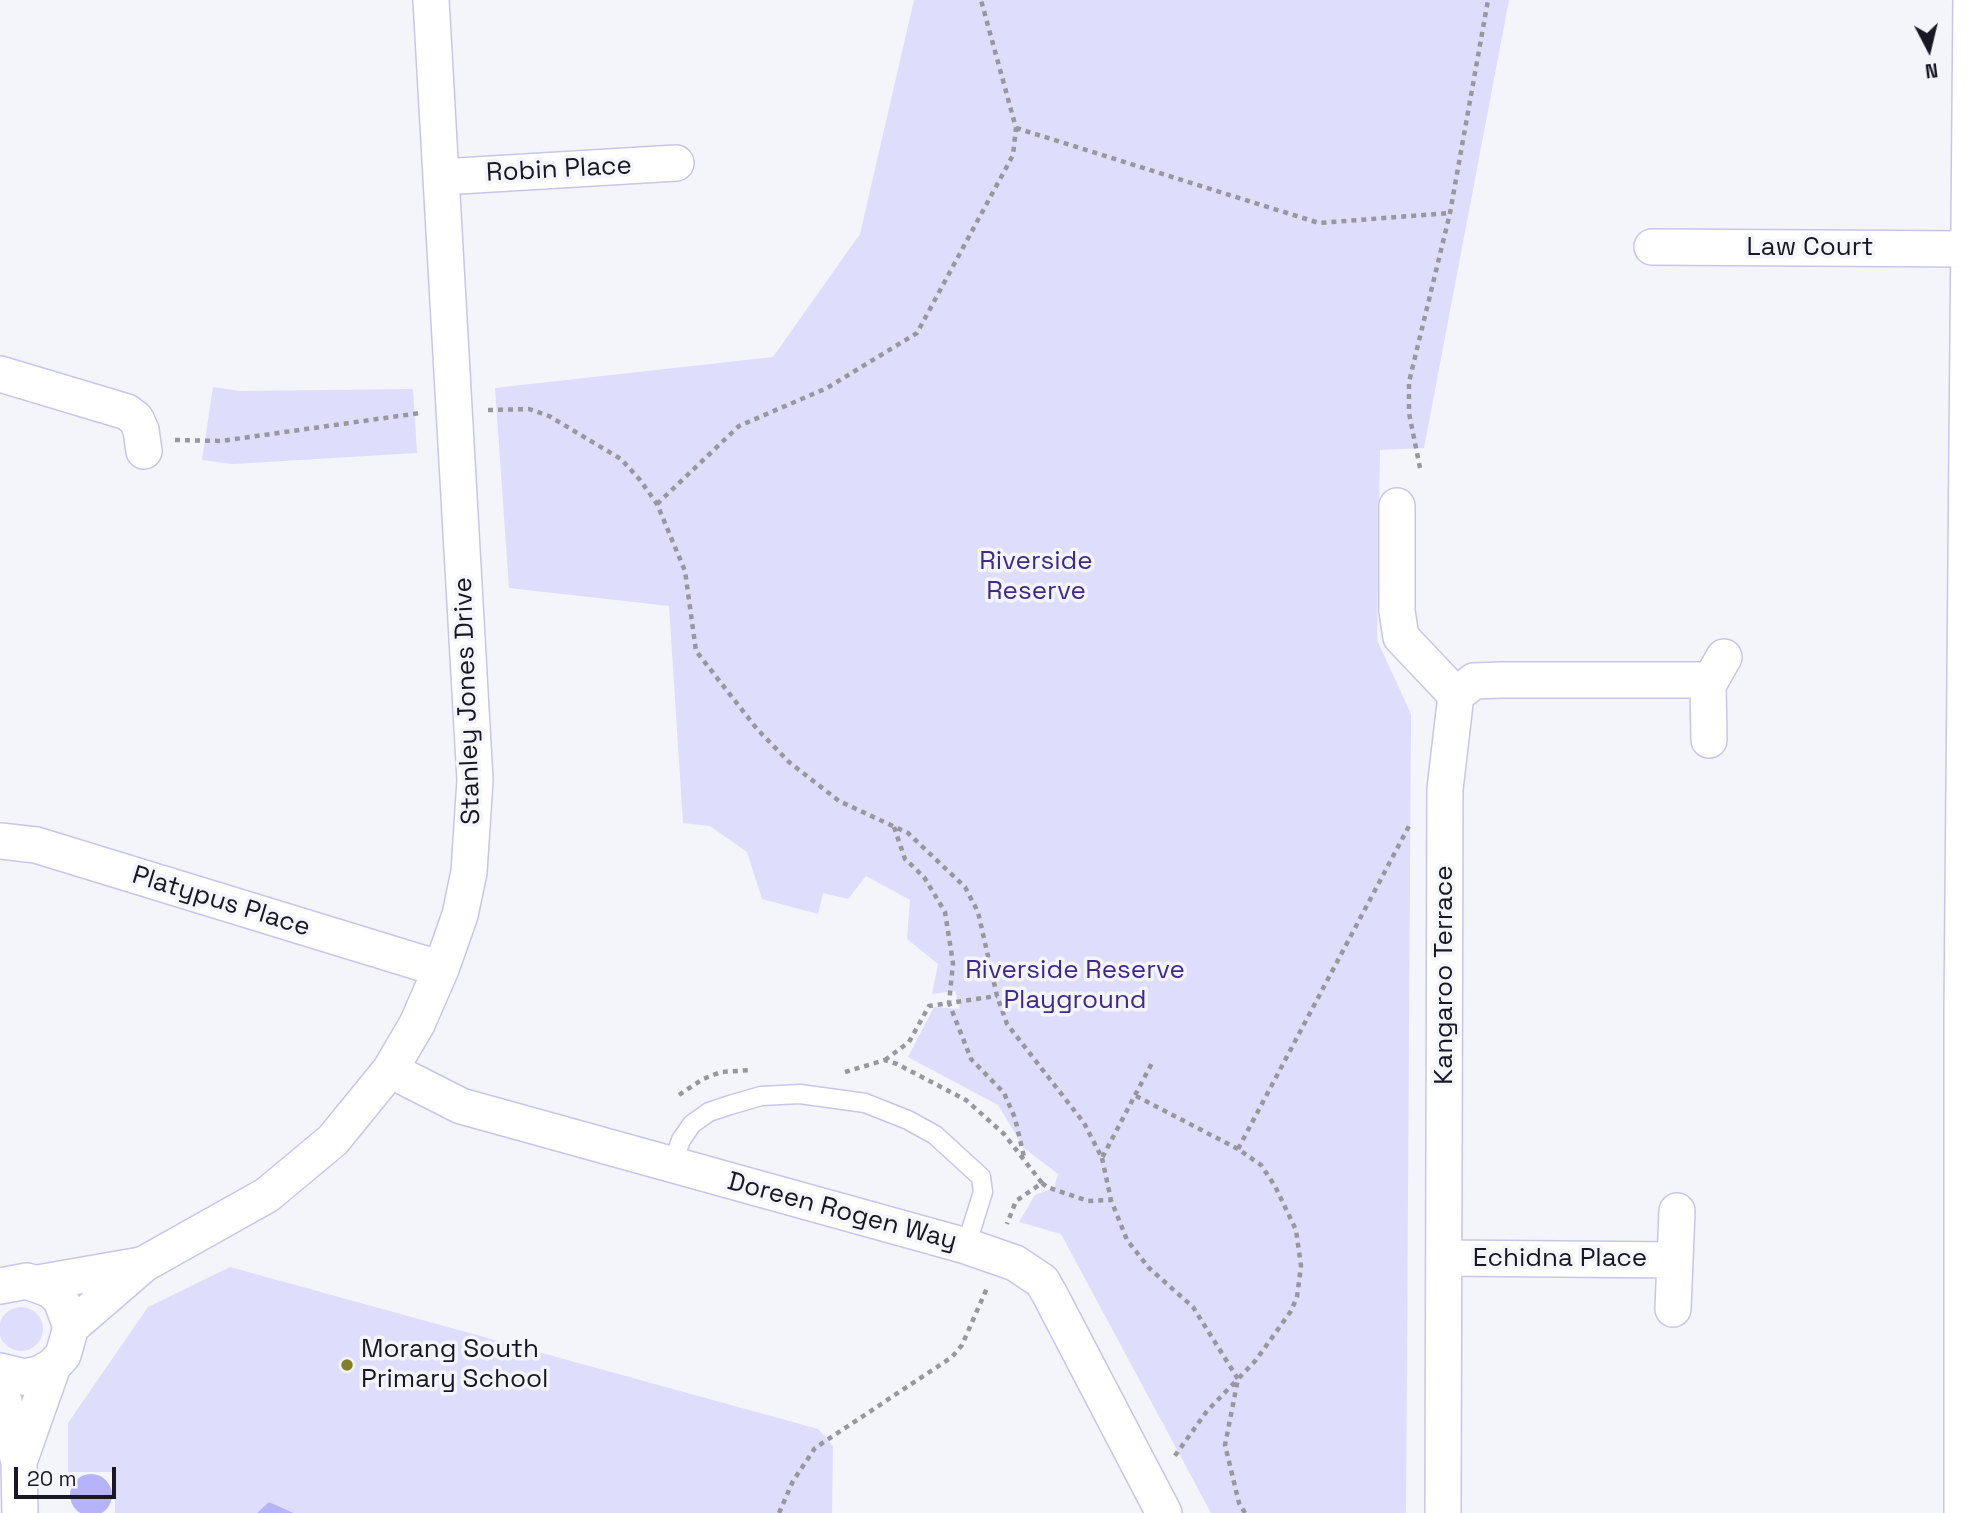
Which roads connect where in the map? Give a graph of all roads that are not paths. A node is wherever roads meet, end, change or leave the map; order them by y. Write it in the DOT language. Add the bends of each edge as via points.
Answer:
graph roads {
  1 [pos="431,0"];
  2 [pos="1972,0"];
  3 [pos="1975,103"];
  4 [pos="676,163"];
  5 [pos="442,177"];
  6 [pos="1652,247"];
  7 [pos="1968,249"];
  8 [pos="0,374"];
  9 [pos="144,444"];
  10 [pos="1397,506"];
  11 [pos="1973,552"];
  12 [pos="1456,695"];
  13 [pos="1709,740"];
  14 [pos="0,841"];
  15 [pos="442,969"];
  16 [pos="1970,1012"];
  17 [pos="390,1070"];
  18 [pos="671,1165"];
  19 [pos="1677,1211"];
  20 [pos="966,1246"];
  21 [pos="1444,1258"];
  22 [pos="1675,1260"];
  23 [pos="144,1264"];
  24 [pos="38,1283"];
  25 [pos="0,1286"];
  26 [pos="1673,1309"];
  27 [pos="71,1326"];
  28 [pos="53,1366"];
  29 [pos="0,1371"];
  30 [pos="0,1386"];
  31 [pos="19,1462"];
  32 [pos="1970,1473"];
  33 [pos="20,1513"];
  34 [pos="1164,1513"];
  35 [pos="1443,1513"];
  36 [pos="1962,1513"];
  1 -- 5 [label="street, Stanley Jones Drive"];
  2 -- 3 [label="street"];
  3 -- 7 [label="street"];
  4 -- 5 [label="street, Robin Place"];
  5 -- 15 [label="street, Stanley Jones Drive" via="475,780 469,872"];
  6 -- 7 [label="street, Law Court"];
  7 -- 11 [label="street"];
  8 -- 9 [label="street" via="114,406 136,419"];
  10 -- 12 [label="street" via="1396,611 1401,637"];
  11 -- 16 [label="street"];
  12 -- 13 [label="street" via="1474,681 1717,668"];
  12 -- 21 [label="street, Kangaroo Terrace" via="1446,789"];
  14 -- 15 [label="street, Platypus Place" via="36,845"];
  15 -- 17 [label="street, Stanley Jones Drive"];
  16 -- 32 [label="street"];
  17 -- 18 [label="street, Doreen Rogen Way" via="461,1106"];
  17 -- 23 [label="street, Stanley Jones Drive" via="333,1140 293,1174 228,1220"];
  18 -- 20 [label="street, Doreen Rogen Way"];
  18 -- 20 [label="lane" via="692,1124 730,1105 761,1096 800,1094 865,1103 934,1135 981,1177 983,1192"];
  19 -- 22 [label="street, Echidna Place"];
  20 -- 34 [label="street, Doreen Rogen Way" via="1015,1264 1042,1281"];
  21 -- 22 [label="street, Echidna Place"];
  21 -- 35 [label="street, Kangaroo Terrace"];
  22 -- 26 [label="street, Echidna Place"];
  23 -- 24 [label="street, Stanley Jones Drive"];
  23 -- 27 [label="street, Stanley Jones Drive"];
  24 -- 25 [label="street, Stanley Jones Drive" via="16,1281"];
  24 -- 27 [label="street" via="61,1300"];
  27 -- 28 [label="street" via="63,1355"];
  28 -- 29 [label="street" via="24,1377"];
  28 -- 31 [label="street"];
  30 -- 31 [label="street"];
  31 -- 33 [label="street"];
  32 -- 36 [label="street"];
}
